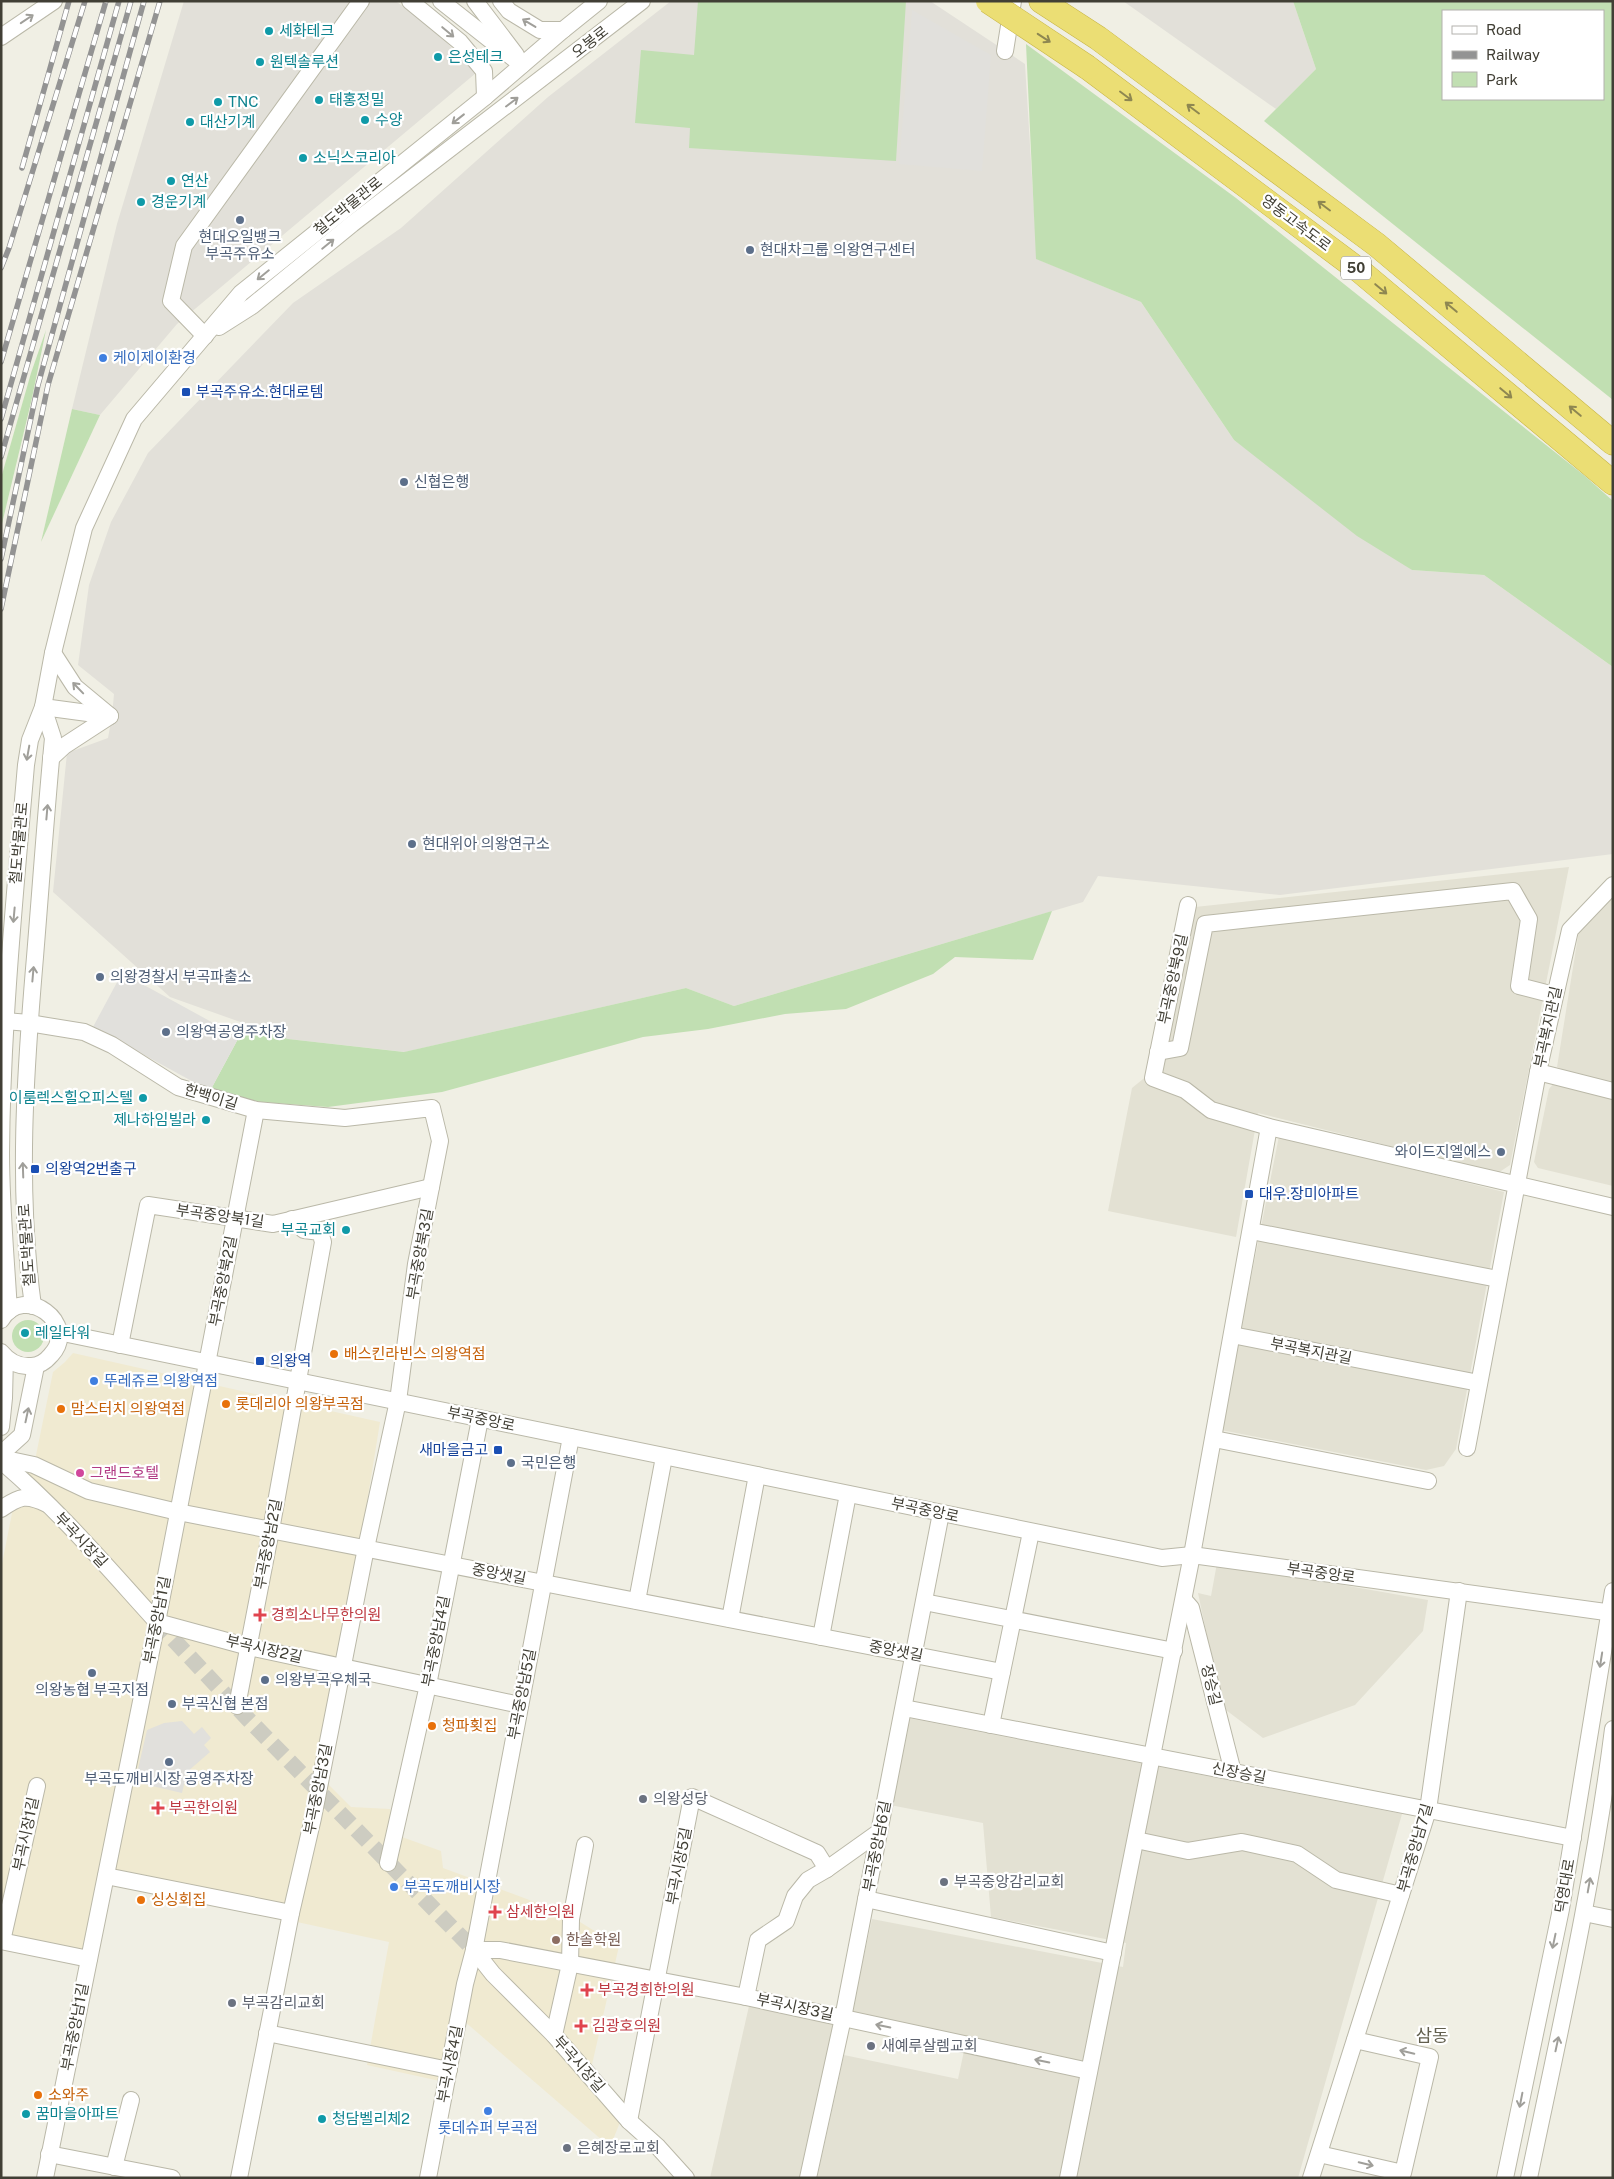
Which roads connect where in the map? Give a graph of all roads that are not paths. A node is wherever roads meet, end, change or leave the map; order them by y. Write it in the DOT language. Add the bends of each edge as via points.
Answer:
graph roads {
  1 [pos="54,1"];
  2 [pos="361,1"];
  3 [pos="410,1"];
  4 [pos="475,1"];
  5 [pos="500,1"];
  6 [pos="599,1"];
  7 [pos="642,1"];
  8 [pos="988,1"];
  9 [pos="1012,1"];
  10 [pos="1041,1"];
  11 [pos="447,5"];
  12 [pos="563,30"];
  13 [pos="1,36"];
  14 [pos="1006,51"];
  15 [pos="522,65"];
  16 [pos="537,83"];
  17 [pos="485,98"];
  18 [pos="205,336"];
  19 [pos="1613,443"];
  20 [pos="1613,483"];
  21 [pos="53,653"];
  22 [pos="43,707"];
  23 [pos="111,716"];
  24 [pos="51,758"];
  25 [pos="1613,885"];
  26 [pos="1188,905"];
  27 [pos="1554,995"];
  28 [pos="5,1022"];
  29 [pos="29,1022"];
  30 [pos="1158,1052"];
  31 [pos="1538,1072"];
  32 [pos="1613,1091"];
  33 [pos="432,1108"];
  34 [pos="256,1110"];
  35 [pos="1269,1128"];
  36 [pos="1516,1185"];
  37 [pos="431,1187"];
  38 [pos="1613,1207"];
  39 [pos="235,1219"];
  40 [pos="292,1220"];
  41 [pos="1251,1232"];
  42 [pos="1498,1279"];
  43 [pos="33,1306"];
  44 [pos="5,1316"];
  45 [pos="58,1332"];
  46 [pos="1232,1335"];
  47 [pos="120,1345"];
  48 [pos="3,1355"];
  49 [pos="206,1362"];
  50 [pos="36,1366"];
  51 [pos="298,1381"];
  52 [pos="1479,1383"];
  53 [pos="398,1401"];
  54 [pos="480,1419"];
  55 [pos="1,1427"];
  56 [pos="572,1437"];
  57 [pos="1214,1439"];
  58 [pos="1467,1448"];
  59 [pos="1,1454"];
  60 [pos="664,1457"];
  61 [pos="1,1459"];
  62 [pos="757,1476"];
  63 [pos="1428,1481"];
  64 [pos="848,1494"];
  65 [pos="47,1504"];
  66 [pos="1,1509"];
  67 [pos="178,1512"];
  68 [pos="941,1513"];
  69 [pos="271,1530"];
  70 [pos="1031,1532"];
  71 [pos="366,1548"];
  72 [pos="1192,1555"];
  73 [pos="451,1565"];
  74 [pos="543,1583"];
  75 [pos="1459,1591"];
  76 [pos="1613,1591"];
  77 [pos="1184,1600"];
  78 [pos="637,1601"];
  79 [pos="924,1602"];
  80 [pos="1611,1612"];
  81 [pos="730,1619"];
  82 [pos="1013,1620"];
  83 [pos="157,1622"];
  84 [pos="820,1637"];
  85 [pos="249,1647"];
  86 [pos="1174,1651"];
  87 [pos="914,1655"];
  88 [pos="342,1667"];
  89 [pos="1002,1672"];
  90 [pos="428,1685"];
  91 [pos="520,1705"];
  92 [pos="237,1706"];
  93 [pos="904,1708"];
  94 [pos="991,1725"];
  95 [pos="1613,1728"];
  96 [pos="1153,1756"];
  97 [pos="1233,1772"];
  98 [pos="37,1786"];
  99 [pos="1428,1810"];
  100 [pos="879,1832"];
  101 [pos="1573,1838"];
  102 [pos="1136,1840"];
  103 [pos="585,1845"];
  104 [pos="388,1863"];
  105 [pos="827,1869"];
  106 [pos="106,1876"];
  107 [pos="1401,1895"];
  108 [pos="866,1899"];
  109 [pos="290,1913"];
  110 [pos="1584,1913"];
  111 [pos="1613,1919"];
  112 [pos="2,1941"];
  113 [pos="474,1950"];
  114 [pos="1113,1953"];
  115 [pos="89,1959"];
  116 [pos="570,1964"];
  117 [pos="657,1979"];
  118 [pos="746,1996"];
  119 [pos="843,2018"];
  120 [pos="267,2033"];
  121 [pos="554,2035"];
  122 [pos="1355,2040"];
  123 [pos="449,2070"];
  124 [pos="1089,2071"];
  125 [pos="131,2100"];
  126 [pos="629,2121"];
  127 [pos="49,2154"];
  128 [pos="1319,2154"];
  129 [pos="114,2167"];
  130 [pos="45,2178"];
  131 [pos="172,2178"];
  132 [pos="239,2178"];
  133 [pos="428,2178"];
  134 [pos="686,2178"];
  135 [pos="808,2178"];
  136 [pos="1068,2178"];
  137 [pos="1311,2178"];
  138 [pos="1505,2178"];
  139 [pos="1529,2178"];
  13 -- 1 [label="street, one-way"];
  2 -- 18 [label="street" via="184,246 171,301"];
  3 -- 17 [label="street, one-way" via="460,42 484,71"];
  4 -- 15 [label="street"];
  12 -- 5 [label="street, one-way" via="540,30 509,11"];
  6 -- 12 [label="street, 오봉로"];
  7 -- 16 [label="street, 오봉로"];
  8 -- 20 [label="highway, 영동고속도로 / 50, one-way, bridge" via="1087,66 1360,271"];
  9 -- 14 [label="street"];
  19 -- 10 [label="highway, 영동고속도로 / 50, one-way" via="1377,245 1098,38"];
  11 -- 15 [label="street"];
  12 -- 15 [label="street, 오봉로"];
  15 -- 16 [label="street"];
  15 -- 17 [label="street, 철도박물관로"];
  18 -- 16 [label="street, 철도박물관로, one-way" via="252,306 352,224"];
  17 -- 18 [label="street, 철도박물관로, one-way" via="241,293"];
  18 -- 21 [label="street, 철도박물관로" via="134,419 84,528"];
  21 -- 22 [label="street, 철도박물관로"];
  23 -- 21 [label="street, one-way" via="75,687"];
  22 -- 23 [label="street"];
  22 -- 24 [label="street, 철도박물관로" via="53,738"];
  22 -- 28 [label="street, 철도박물관로, one-way" via="30,740 26,764"];
  23 -- 24 [label="street"];
  29 -- 24 [label="street, 철도박물관로, one-way"];
  25 -- 27 [label="street, 부곡복지관길" via="1570,930"];
  26 -- 30 [label="street, 부곡중앙북9길"];
  27 -- 30 [label="street" via="1519,986 1529,919 1513,891 1205,924 1180,1048"];
  27 -- 31 [label="street, 부곡복지관길"];
  28 -- 29 [label="street, 한백이길"];
  28 -- 44 [label="street, 철도박물관로" via="1,1154"];
  29 -- 34 [label="street, 한백이길" via="84,1032 112,1045 178,1087"];
  43 -- 29 [label="street, 철도박물관로, one-way" via="24,1216 23,1156"];
  30 -- 35 [label="street, 부곡중앙북9길" via="1153,1078 1185,1090 1211,1110"];
  31 -- 32 [label="street"];
  31 -- 36 [label="street, 부곡복지관길"];
  33 -- 34 [label="street, 한백이길" via="345,1118"];
  33 -- 37 [label="street, 부곡중앙북3길" via="440,1141"];
  34 -- 39 [label="street, 부곡중앙북2길"];
  35 -- 36 [label="street"];
  35 -- 41 [label="street"];
  36 -- 38 [label="street"];
  36 -- 42 [label="street, 부곡복지관길"];
  37 -- 40 [label="street, 부곡중앙북1길"];
  37 -- 53 [label="street, 부곡중앙북3길" via="416,1264"];
  39 -- 40 [label="street, 부곡중앙북1길" via="273,1224"];
  39 -- 47 [label="street, 부곡중앙북1길" via="148,1205"];
  39 -- 49 [label="street, 부곡중앙북2길"];
  40 -- 51 [label="street" via="304,1230 320,1232 323,1242"];
  41 -- 42 [label="street"];
  41 -- 46 [label="street"];
  42 -- 52 [label="street, 부곡복지관길"];
  43 -- 44 [label="street" via="24,1306"];
  43 -- 45 [label="street" via="52,1318"];
  45 -- 47 [label="street, 부곡중앙로"];
  45 -- 50 [label="street" via="58,1343 53,1353"];
  46 -- 52 [label="street, 부곡복지관길"];
  46 -- 57 [label="street"];
  47 -- 49 [label="street, 부곡중앙로"];
  48 -- 50 [label="street" via="14,1364"];
  48 -- 55 [label="street"];
  49 -- 51 [label="street, 부곡중앙로"];
  49 -- 67 [label="street, 부곡중앙남1길"];
  59 -- 50 [label="street, one-way" via="22,1435"];
  51 -- 53 [label="street, 부곡중앙로"];
  51 -- 69 [label="street, 부곡중앙남2길"];
  52 -- 58 [label="street, 부곡복지관길"];
  53 -- 54 [label="street, 부곡중앙로"];
  53 -- 71 [label="street, 부곡중앙남3길"];
  54 -- 56 [label="street, 부곡중앙로"];
  54 -- 73 [label="street, 부곡중앙남4길"];
  56 -- 60 [label="street, 부곡중앙로"];
  56 -- 74 [label="street, 부곡중앙남5길"];
  57 -- 63 [label="street"];
  57 -- 72 [label="street"];
  60 -- 62 [label="street, 부곡중앙로"];
  60 -- 78 [label="street"];
  61 -- 65 [label="street, 부곡시장길"];
  61 -- 67 [label="street, 중앙샛길" via="34,1465 90,1491"];
  62 -- 64 [label="street, 부곡중앙로"];
  62 -- 81 [label="street"];
  64 -- 68 [label="street, 부곡중앙로"];
  64 -- 84 [label="street"];
  65 -- 66 [label="street" via="36,1499 16,1498"];
  65 -- 83 [label="street, 부곡시장길"];
  67 -- 69 [label="street, 중앙샛길"];
  67 -- 83 [label="street, 부곡중앙남1길"];
  68 -- 70 [label="street, 부곡중앙로"];
  68 -- 79 [label="street, 부곡중앙남6길"];
  69 -- 71 [label="street, 중앙샛길"];
  69 -- 85 [label="street, 부곡중앙남2길"];
  70 -- 72 [label="street, 부곡중앙로" via="1162,1558"];
  70 -- 82 [label="street"];
  71 -- 73 [label="street, 중앙샛길"];
  71 -- 88 [label="street, 부곡중앙남3길"];
  72 -- 75 [label="street, 부곡중앙로"];
  72 -- 77 [label="street"];
  73 -- 74 [label="street, 중앙샛길"];
  73 -- 90 [label="street, 부곡중앙남4길"];
  74 -- 78 [label="street, 중앙샛길"];
  74 -- 91 [label="street, 부곡중앙남5길"];
  75 -- 80 [label="street, 부곡중앙로"];
  75 -- 99 [label="street, 부곡중앙남7길"];
  76 -- 80 [label="street, 덕영대로"];
  77 -- 86 [label="street"];
  77 -- 97 [label="street, 장승길" via="1191,1608"];
  78 -- 81 [label="street, 중앙샛길"];
  79 -- 82 [label="street"];
  79 -- 87 [label="street, 부곡중앙남6길"];
  80 -- 101 [label="street, 덕영대로, one-way"];
  81 -- 84 [label="street, 중앙샛길"];
  82 -- 86 [label="street"];
  82 -- 89 [label="street"];
  83 -- 85 [label="street, 부곡시장2길"];
  83 -- 106 [label="street, 부곡중앙남1길"];
  84 -- 87 [label="street, 중앙샛길"];
  85 -- 88 [label="street, 부곡시장2길"];
  85 -- 92 [label="street, 부곡중앙남2길"];
  86 -- 96 [label="street"];
  87 -- 89 [label="street, 중앙샛길"];
  87 -- 93 [label="street, 부곡중앙남6길"];
  88 -- 90 [label="street, 부곡시장2길"];
  88 -- 109 [label="street, 부곡중앙남3길" via="313,1818"];
  89 -- 94 [label="street"];
  90 -- 91 [label="street, 부곡시장2길"];
  90 -- 104 [label="street, 부곡중앙남4길"];
  91 -- 113 [label="street, 부곡중앙남5길"];
  93 -- 94 [label="street, 신장승길"];
  93 -- 100 [label="street, 부곡중앙남6길"];
  94 -- 96 [label="street, 신장승길"];
  110 -- 95 [label="street, 덕영대로, one-way"];
  96 -- 97 [label="street, 신장승길"];
  96 -- 102 [label="street"];
  97 -- 99 [label="street, 신장승길"];
  98 -- 112 [label="street, 부곡시장1길"];
  99 -- 101 [label="street, 신장승길"];
  99 -- 107 [label="street, 부곡중앙남7길"];
  100 -- 105 [label="street"];
  100 -- 108 [label="street, 부곡중앙남6길"];
  101 -- 138 [label="street, 덕영대로, one-way"];
  102 -- 107 [label="street" via="1188,1851 1242,1842 1297,1854 1336,1880"];
  102 -- 114 [label="street"];
  103 -- 116 [label="street" via="571,1918"];
  105 -- 117 [label="street, 부곡시장5길" via="817,1853 692,1796"];
  105 -- 118 [label="street, 부곡시장3길" via="808,1880 795,1896 786,1921 758,1940"];
  106 -- 109 [label="street"];
  106 -- 115 [label="street, 부곡중앙남1길"];
  107 -- 122 [label="street, 부곡중앙남7길"];
  108 -- 114 [label="street"];
  108 -- 119 [label="street, 부곡중앙남6길"];
  109 -- 120 [label="street, 부곡중앙남3길"];
  110 -- 111 [label="street"];
  139 -- 110 [label="street, 덕영대로, one-way"];
  112 -- 115 [label="street, 부곡시장1길"];
  113 -- 116 [label="street, 부곡시장3길" via="500,1950"];
  113 -- 121 [label="street, 부곡시장길" via="493,1974"];
  113 -- 123 [label="street, 부곡시장4길"];
  114 -- 124 [label="street"];
  115 -- 127 [label="street, 부곡중앙남1길"];
  116 -- 117 [label="street, 부곡시장3길"];
  116 -- 121 [label="street"];
  117 -- 118 [label="street, 부곡시장3길"];
  117 -- 126 [label="street, 부곡시장5길"];
  118 -- 119 [label="street, 부곡시장3길"];
  124 -- 119 [label="street, 부곡시장3길, one-way"];
  119 -- 135 [label="street, 부곡중앙남6길"];
  120 -- 123 [label="street"];
  120 -- 132 [label="street, 부곡중앙남3길"];
  121 -- 126 [label="street, 부곡시장길"];
  122 -- 128 [label="street, 부곡중앙남7길"];
  128 -- 122 [label="street, one-way" via="1404,2173 1430,2057"];
  123 -- 133 [label="street, 부곡시장4길"];
  124 -- 136 [label="street"];
  125 -- 129 [label="street"];
  126 -- 134 [label="street, 부곡시장길"];
  127 -- 129 [label="street"];
  127 -- 130 [label="street, 부곡중앙남1길"];
  128 -- 137 [label="street, 부곡중앙남7길"];
  129 -- 131 [label="street"];
}
